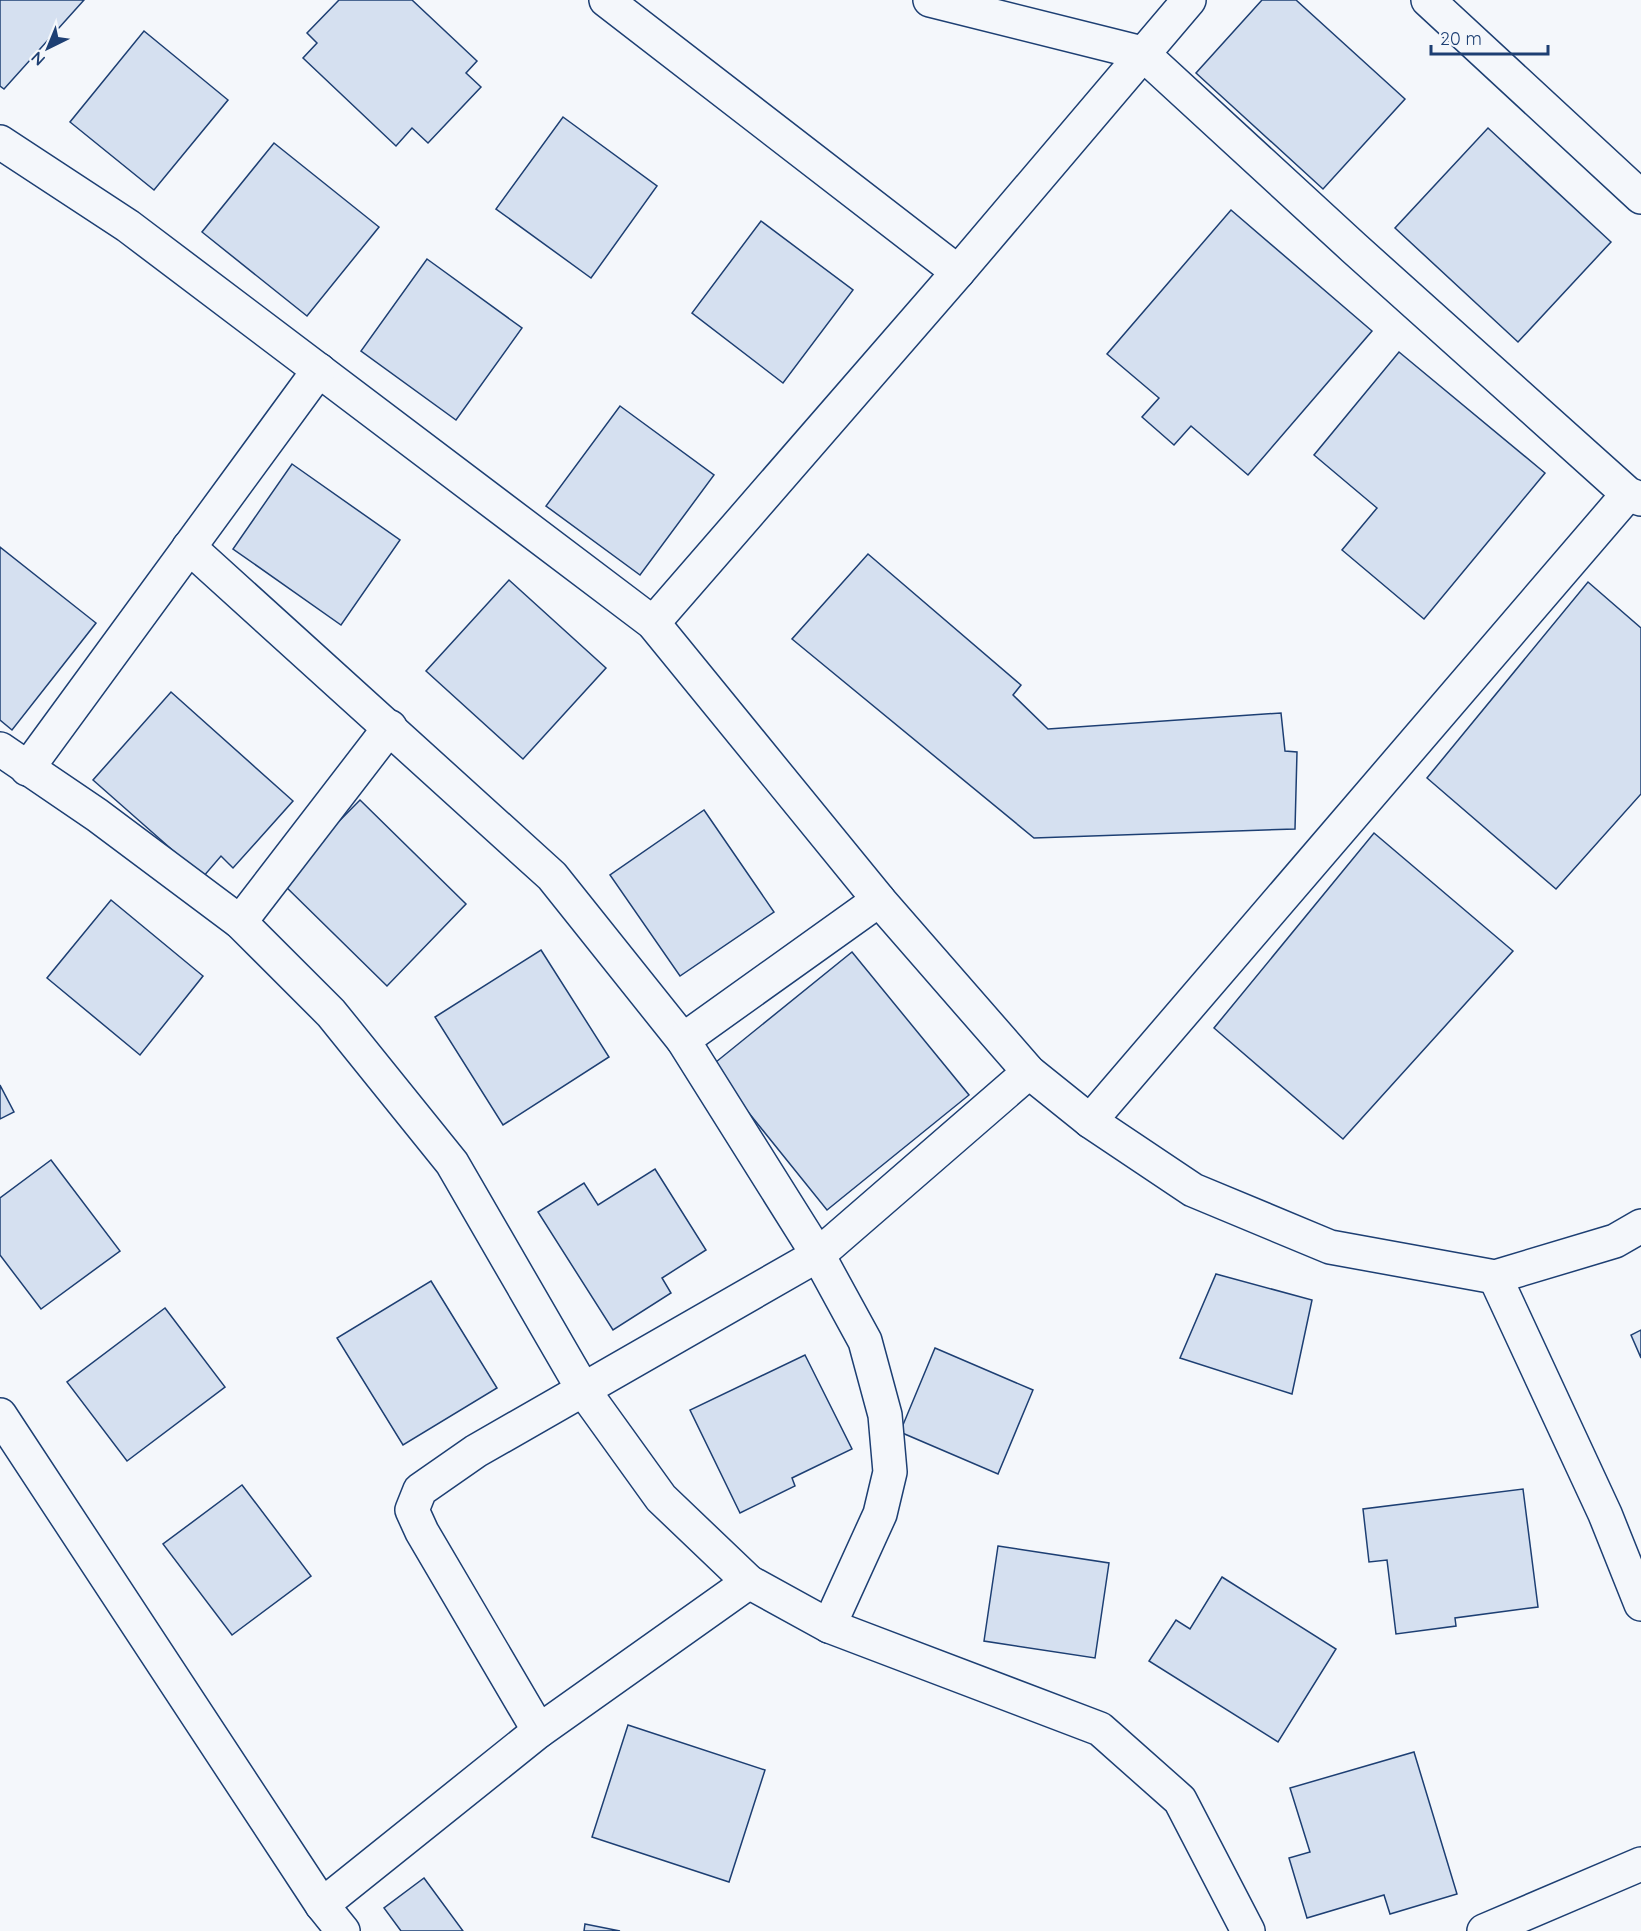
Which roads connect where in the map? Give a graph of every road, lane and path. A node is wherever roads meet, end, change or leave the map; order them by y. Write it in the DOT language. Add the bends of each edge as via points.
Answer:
graph roads {
  1 [pos="606,0"];
  2 [pos="930,0"];
  3 [pos="1189,0"];
  4 [pos="1428,0"];
  5 [pos="1142,53"];
  6 [pos="0,142"];
  7 [pos="1641,196"];
  8 [pos="958,272"];
  9 [pos="319,370"];
  10 [pos="1634,497"];
  11 [pos="189,548"];
  12 [pos="654,623"];
  13 [pos="390,727"];
  14 [pos="0,749"];
  15 [pos="27,769"];
  16 [pos="879,900"];
  17 [pos="240,922"];
  18 [pos="683,1040"];
  19 [pos="1029,1072"];
  20 [pos="1090,1121"];
  21 [pos="1641,1226"];
  22 [pos="818,1255"];
  23 [pos="1495,1277"];
  24 [pos="584,1391"];
  25 [pos="0,1415"];
  26 [pos="749,1582"];
  27 [pos="1641,1604"];
  28 [pos="829,1626"];
  29 [pos="539,1731"];
  30 [pos="1641,1864"];
  31 [pos="322,1905"];
  32 [pos="343,1931"];
  33 [pos="1248,1931"];
  34 [pos="1484,1931"];
  1 -- 8 [label="street"];
  2 -- 5 [label="street"];
  3 -- 5 [label="street"];
  4 -- 7 [label="street"];
  5 -- 8 [label="street"];
  5 -- 10 [label="street"];
  6 -- 9 [label="street" via="128,226"];
  8 -- 12 [label="street"];
  9 -- 11 [label="street"];
  9 -- 12 [label="street"];
  10 -- 20 [label="street"];
  11 -- 13 [label="street"];
  11 -- 15 [label="street"];
  12 -- 16 [label="street"];
  13 -- 17 [label="street"];
  13 -- 18 [label="street" via="552,876"];
  14 -- 15 [label="street"];
  15 -- 17 [label="street"];
  16 -- 18 [label="street"];
  16 -- 19 [label="street"];
  17 -- 24 [label="street" via="331,1013 452,1163"];
  18 -- 22 [label="street"];
  19 -- 20 [label="street"];
  19 -- 22 [label="street"];
  20 -- 23 [label="street" via="1193,1190 1330,1247"];
  21 -- 23 [label="street" via="1615,1241"];
  22 -- 24 [label="street"];
  22 -- 28 [label="street" via="865,1341 885,1415 890,1472 880,1514"];
  23 -- 27 [label="street" via="1605,1514"];
  24 -- 26 [label="street" via="661,1498"];
  24 -- 29 [label="street" via="457,1464 420,1490 412,1510"];
  25 -- 31 [label="street"];
  26 -- 28 [label="street"];
  26 -- 29 [label="street"];
  28 -- 33 [label="street" via="1101,1729 1180,1800"];
  29 -- 31 [label="street"];
  30 -- 34 [label="street"];
  31 -- 32 [label="street"];
}
